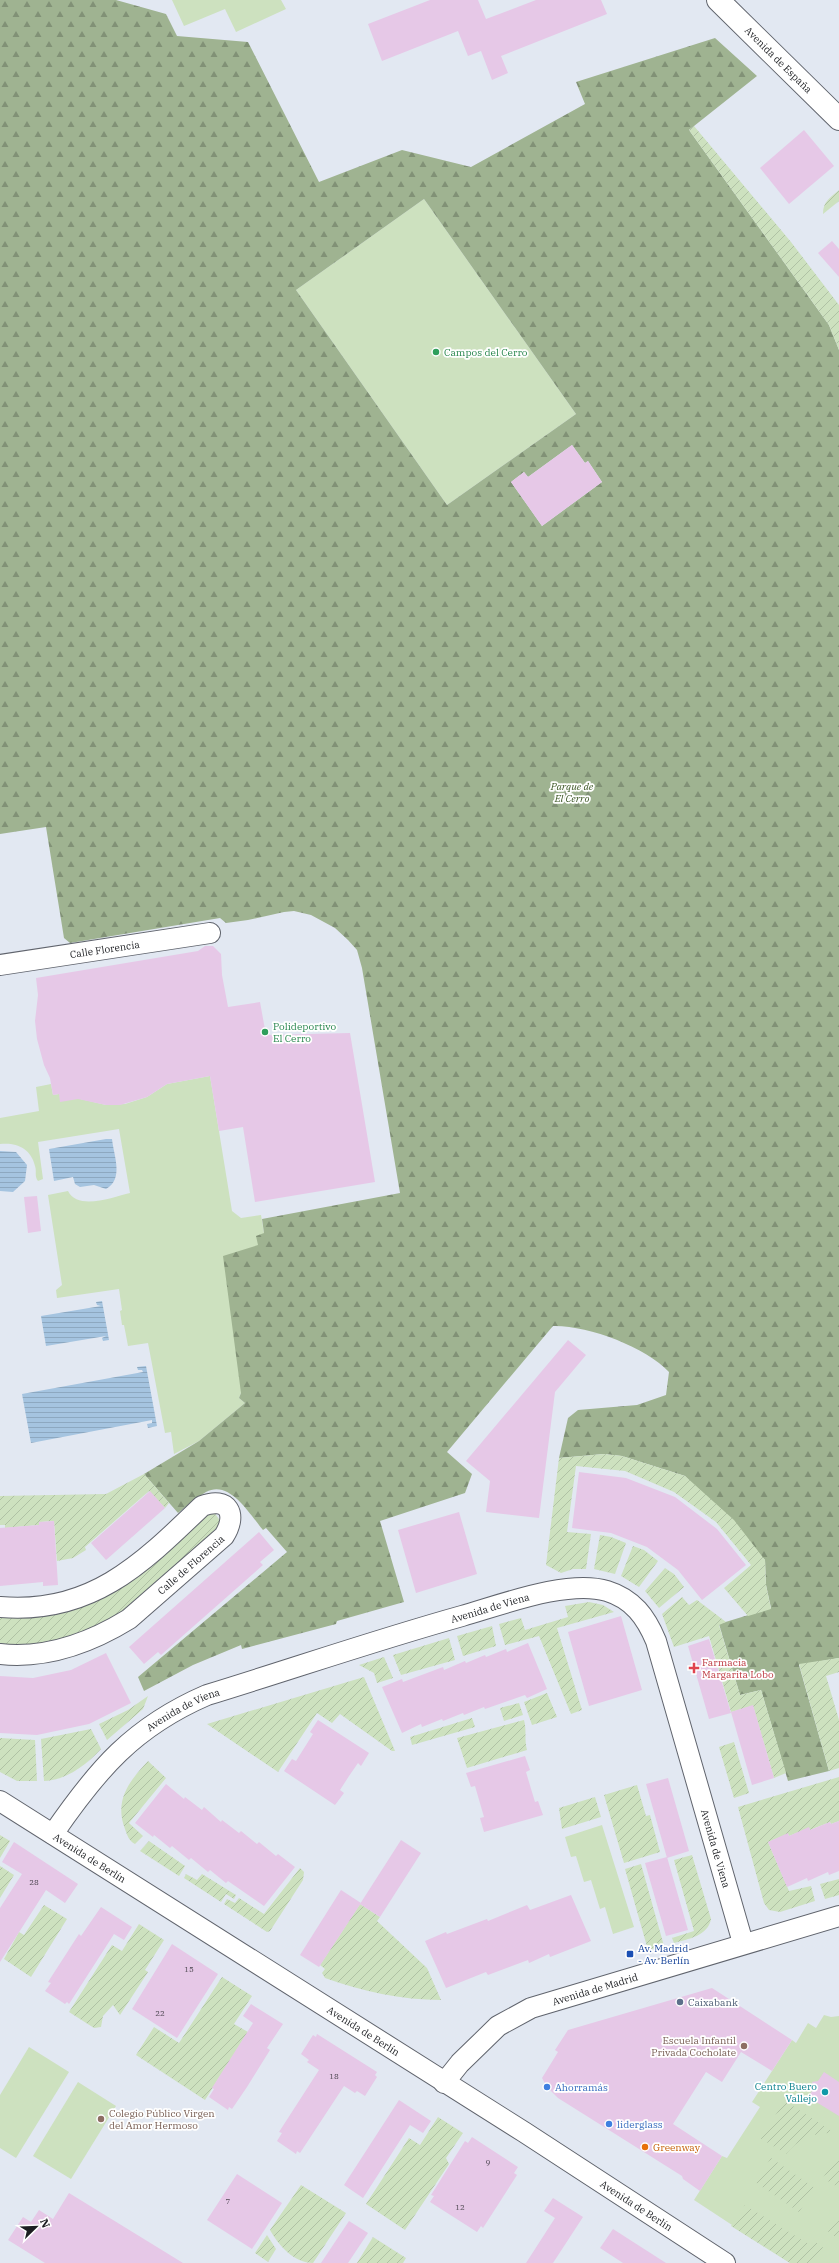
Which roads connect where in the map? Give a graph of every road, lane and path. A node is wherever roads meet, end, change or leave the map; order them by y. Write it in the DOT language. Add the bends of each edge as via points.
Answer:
graph roads {
  1 [pos="718,0"];
  2 [pos="839,119"];
  3 [pos="210,933"];
  4 [pos="0,965"];
  5 [pos="0,1607"];
  6 [pos="0,1654"];
  7 [pos="0,1801"];
  8 [pos="53,1834"];
  9 [pos="839,1916"];
  10 [pos="743,1943"];
  11 [pos="444,2083"];
  12 [pos="725,2263"];
  1 -- 2 [label="street, Avenida de España"];
  3 -- 4 [label="street, Calle Florencia"];
  5 -- 6 [label="street, Calle de Florencia" via="45,1608 99,1590 130,1571 202,1506 211,1503 228,1508 231,1516 230,1527 224,1536 128,1619 81,1643 52,1652"];
  7 -- 8 [label="street, Avenida de Berlín"];
  8 -- 10 [label="street, Avenida de Viena" via="78,1797 111,1760 154,1723 182,1706 398,1634 520,1599 558,1590 606,1590 624,1598 635,1607 656,1641"];
  8 -- 11 [label="street, Avenida de Berlín"];
  9 -- 10 [label="street, Avenida de Madrid"];
  10 -- 11 [label="street, Avenida de Madrid" via="531,2008 498,2026 460,2063"];
  11 -- 12 [label="street, Avenida de Berlín"];
}
